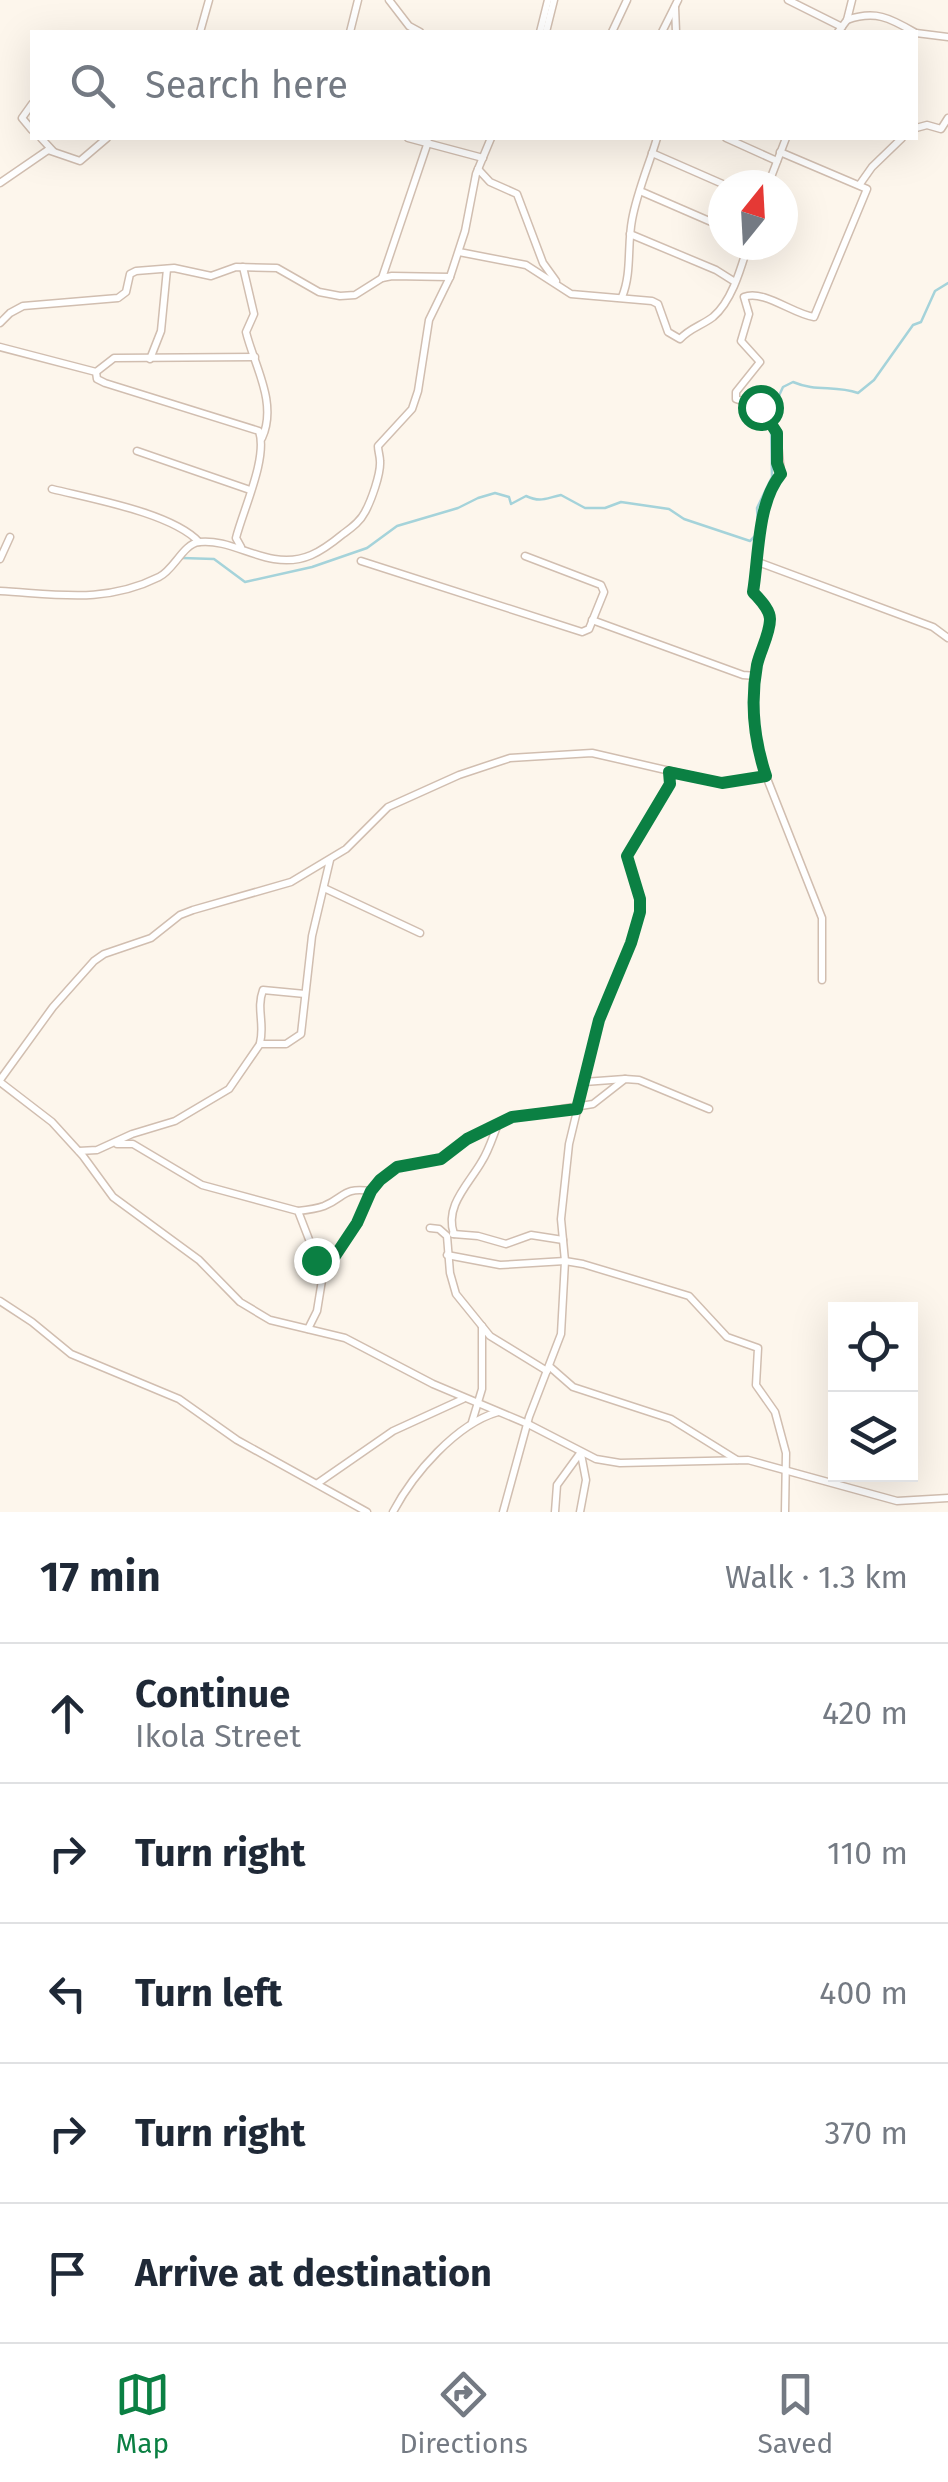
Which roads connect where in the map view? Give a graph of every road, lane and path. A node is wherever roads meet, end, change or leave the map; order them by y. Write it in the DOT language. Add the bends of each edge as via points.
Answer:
graph roads {
  1 [pos="209,0"];
  2 [pos="358,0"];
  3 [pos="389,0"];
  4 [pos="551,0"];
  5 [pos="627,0"];
  6 [pos="788,0"];
  7 [pos="852,0"];
  8 [pos="676,3"];
  9 [pos="842,26"];
  10 [pos="201,30"];
  11 [pos="350,30"];
  12 [pos="416,30"];
  13 [pos="544,30"];
  14 [pos="613,30"];
  15 [pos="663,30"];
  16 [pos="676,30"];
  17 [pos="910,30"];
  18 [pos="918,33"];
  19 [pos="948,37"];
  20 [pos="30,107"];
  21 [pos="948,118"];
  22 [pos="918,127"];
  23 [pos="30,128"];
  24 [pos="43,140"];
  25 [pos="105,140"];
  26 [pos="418,140"];
  27 [pos="491,140"];
  28 [pos="656,140"];
  29 [pos="730,140"];
  30 [pos="785,140"];
  31 [pos="900,140"];
  32 [pos="428,142"];
  33 [pos="53,151"];
  34 [pos="780,152"];
  35 [pos="652,153"];
  36 [pos="483,158"];
  37 [pos="777,161"];
  38 [pos="478,169"];
  39 [pos="774,170"];
  40 [pos="708,178"];
  41 [pos="0,183"];
  42 [pos="860,184"];
  43 [pos="640,191"];
  44 [pos="708,221"];
  45 [pos="630,234"];
  46 [pos="459,252"];
  47 [pos="743,260"];
  48 [pos="243,267"];
  49 [pos="167,268"];
  50 [pos="382,278"];
  51 [pos="450,278"];
  52 [pos="735,282"];
  53 [pos="559,286"];
  54 [pos="622,297"];
  55 [pos="0,324"];
  56 [pos="0,347"];
  57 [pos="254,357"];
  58 [pos="150,360"];
  59 [pos="96,372"];
  60 [pos="262,438"];
  61 [pos="138,452"];
  62 [pos="52,489"];
  63 [pos="250,490"];
  64 [pos="10,537"];
  65 [pos="199,542"];
  66 [pos="246,551"];
  67 [pos="525,556"];
  68 [pos="0,559"];
  69 [pos="361,561"];
  70 [pos="758,562"];
  71 [pos="0,591"];
  72 [pos="592,620"];
  73 [pos="948,638"];
  74 [pos="756,676"];
  75 [pos="669,772"];
  76 [pos="766,776"];
  77 [pos="330,858"];
  78 [pos="324,888"];
  79 [pos="420,933"];
  80 [pos="822,980"];
  81 [pos="305,994"];
  82 [pos="260,1044"];
  83 [pos="625,1080"];
  84 [pos="0,1081"];
  85 [pos="583,1082"];
  86 [pos="577,1109"];
  87 [pos="710,1109"];
  88 [pos="498,1124"];
  89 [pos="111,1144"];
  90 [pos="80,1151"];
  91 [pos="371,1191"];
  92 [pos="298,1211"];
  93 [pos="430,1228"];
  94 [pos="450,1235"];
  95 [pos="563,1240"];
  96 [pos="447,1255"];
  97 [pos="565,1261"];
  98 [pos="323,1274"];
  99 [pos="0,1301"];
  100 [pos="482,1321"];
  101 [pos="308,1330"];
  102 [pos="548,1369"];
  103 [pos="465,1398"];
  104 [pos="479,1404"];
  105 [pos="498,1412"];
  106 [pos="471,1423"];
  107 [pos="528,1424"];
  108 [pos="581,1452"];
  109 [pos="738,1461"];
  110 [pos="787,1471"];
  111 [pos="318,1483"];
  112 [pos="948,1498"];
  113 [pos="367,1512"];
  114 [pos="393,1512"];
  115 [pos="503,1512"];
  116 [pos="556,1512"];
  117 [pos="580,1512"];
  118 [pos="786,1512"];
  1 -- 10 [label="street"];
  2 -- 11 [label="street"];
  3 -- 12 [label="street"];
  4 -- 13 [label="street"];
  5 -- 14 [label="street"];
  6 -- 9 [label="street"];
  7 -- 9 [label="street"];
  8 -- 15 [label="street"];
  8 -- 16 [label="street"];
  9 -- 17 [label="street" via="870,14"];
  18 -- 19 [label="street"];
  20 -- 23 [label="street" via="22,118"];
  21 -- 22 [label="street" via="938,130"];
  24 -- 33 [label="street"];
  25 -- 33 [label="street" via="80,161"];
  26 -- 32 [label="street"];
  27 -- 36 [label="street"];
  28 -- 35 [label="street"];
  29 -- 37 [label="street"];
  30 -- 34 [label="street"];
  31 -- 42 [label="street"];
  32 -- 36 [label="street"];
  32 -- 50 [label="street"];
  33 -- 41 [label="street"];
  34 -- 37 [label="street"];
  34 -- 42 [label="street"];
  35 -- 40 [label="street"];
  35 -- 43 [label="street"];
  36 -- 38 [label="street"];
  37 -- 39 [label="street"];
  38 -- 46 [label="street"];
  38 -- 53 [label="street" via="517,194"];
  42 -- 70 [label="street" via="866,198 814,317 744,297 749,314 741,341 760,362 736,398 760,407 777,433 781,474 766,511"];
  43 -- 44 [label="street"];
  43 -- 45 [label="street"];
  45 -- 52 [label="street"];
  45 -- 54 [label="street"];
  46 -- 51 [label="street"];
  46 -- 53 [label="street" via="526,265"];
  47 -- 52 [label="street"];
  48 -- 49 [label="street" via="210,276"];
  48 -- 50 [label="street" via="277,268 330,295 355,296"];
  48 -- 57 [label="street" via="254,314 246,332"];
  49 -- 55 [label="street" via="132,272 124,294 114,300 23,306"];
  49 -- 58 [label="street" via="161,331"];
  50 -- 51 [label="street"];
  51 -- 66 [label="street" via="429,320 412,409 378,446 365,514 311,557 276,560"];
  52 -- 54 [label="street" via="714,316 680,338 668,332 658,304"];
  53 -- 54 [label="street" via="582,296"];
  56 -- 59 [label="street"];
  57 -- 58 [label="street"];
  57 -- 60 [label="street" via="265,388"];
  58 -- 59 [label="street" via="109,360"];
  59 -- 60 [label="street" via="106,382 250,425"];
  60 -- 63 [label="street"];
  61 -- 63 [label="street"];
  62 -- 65 [label="street" via="183,527"];
  63 -- 66 [label="street" via="236,538"];
  64 -- 68 [label="street"];
  65 -- 66 [label="street"];
  65 -- 71 [label="street" via="162,576 120,591 60,598"];
  67 -- 72 [label="street" via="601,585"];
  69 -- 72 [label="street" via="582,632"];
  70 -- 73 [label="street"];
  70 -- 74 [label="street" via="753,592 770,618"];
  72 -- 74 [label="street"];
  74 -- 76 [label="street" via="753,714"];
  75 -- 76 [label="street" via="722,783"];
  75 -- 77 [label="street" via="592,753 510,758 388,807"];
  75 -- 85 [label="street" via="670,784 627,856 640,912"];
  76 -- 80 [label="street" via="822,918"];
  77 -- 78 [label="street"];
  77 -- 84 [label="street" via="291,882 194,910 151,938 104,954 64,994"];
  78 -- 79 [label="street"];
  78 -- 81 [label="street"];
  81 -- 82 [label="street" via="301,1034 286,1044"];
  81 -- 82 [label="street" via="263,990"];
  82 -- 89 [label="street" via="229,1089 174,1121"];
  83 -- 85 [label="street"];
  83 -- 86 [label="street"];
  83 -- 87 [label="street"];
  84 -- 90 [label="street"];
  85 -- 86 [label="street"];
  86 -- 88 [label="street"];
  86 -- 95 [label="street"];
  88 -- 91 [label="street" via="441,1159 397,1167"];
  88 -- 94 [label="street" via="455,1202"];
  89 -- 90 [label="street"];
  89 -- 92 [label="street" via="133,1144 217,1192"];
  90 -- 101 [label="street" via="113,1198 199,1260 240,1302 270,1320"];
  91 -- 92 [label="street" via="342,1192 328,1205"];
  91 -- 98 [label="street"];
  92 -- 98 [label="street"];
  93 -- 94 [label="street"];
  94 -- 95 [label="street" via="506,1244 531,1236"];
  94 -- 96 [label="street"];
  95 -- 97 [label="street"];
  96 -- 97 [label="street" via="500,1265"];
  96 -- 100 [label="street" via="452,1286"];
  97 -- 102 [label="street" via="562,1334"];
  97 -- 110 [label="street" via="689,1296 726,1337 758,1348 756,1385 775,1412"];
  98 -- 101 [label="street"];
  99 -- 111 [label="street" via="71,1354 179,1399 237,1440"];
  100 -- 102 [label="street" via="490,1336"];
  100 -- 104 [label="street"];
  101 -- 103 [label="street" via="345,1338"];
  102 -- 107 [label="street"];
  102 -- 109 [label="street" via="573,1387 671,1420"];
  103 -- 104 [label="street"];
  103 -- 111 [label="street" via="393,1430"];
  104 -- 105 [label="street"];
  104 -- 106 [label="street"];
  105 -- 106 [label="street"];
  105 -- 107 [label="street"];
  106 -- 114 [label="street"];
  107 -- 108 [label="street"];
  107 -- 115 [label="street"];
  108 -- 109 [label="street" via="620,1463"];
  108 -- 116 [label="street" via="557,1485"];
  108 -- 117 [label="street" via="586,1480"];
  109 -- 110 [label="street"];
  110 -- 112 [label="street" via="897,1500"];
  110 -- 118 [label="street"];
  111 -- 113 [label="street"];
}
